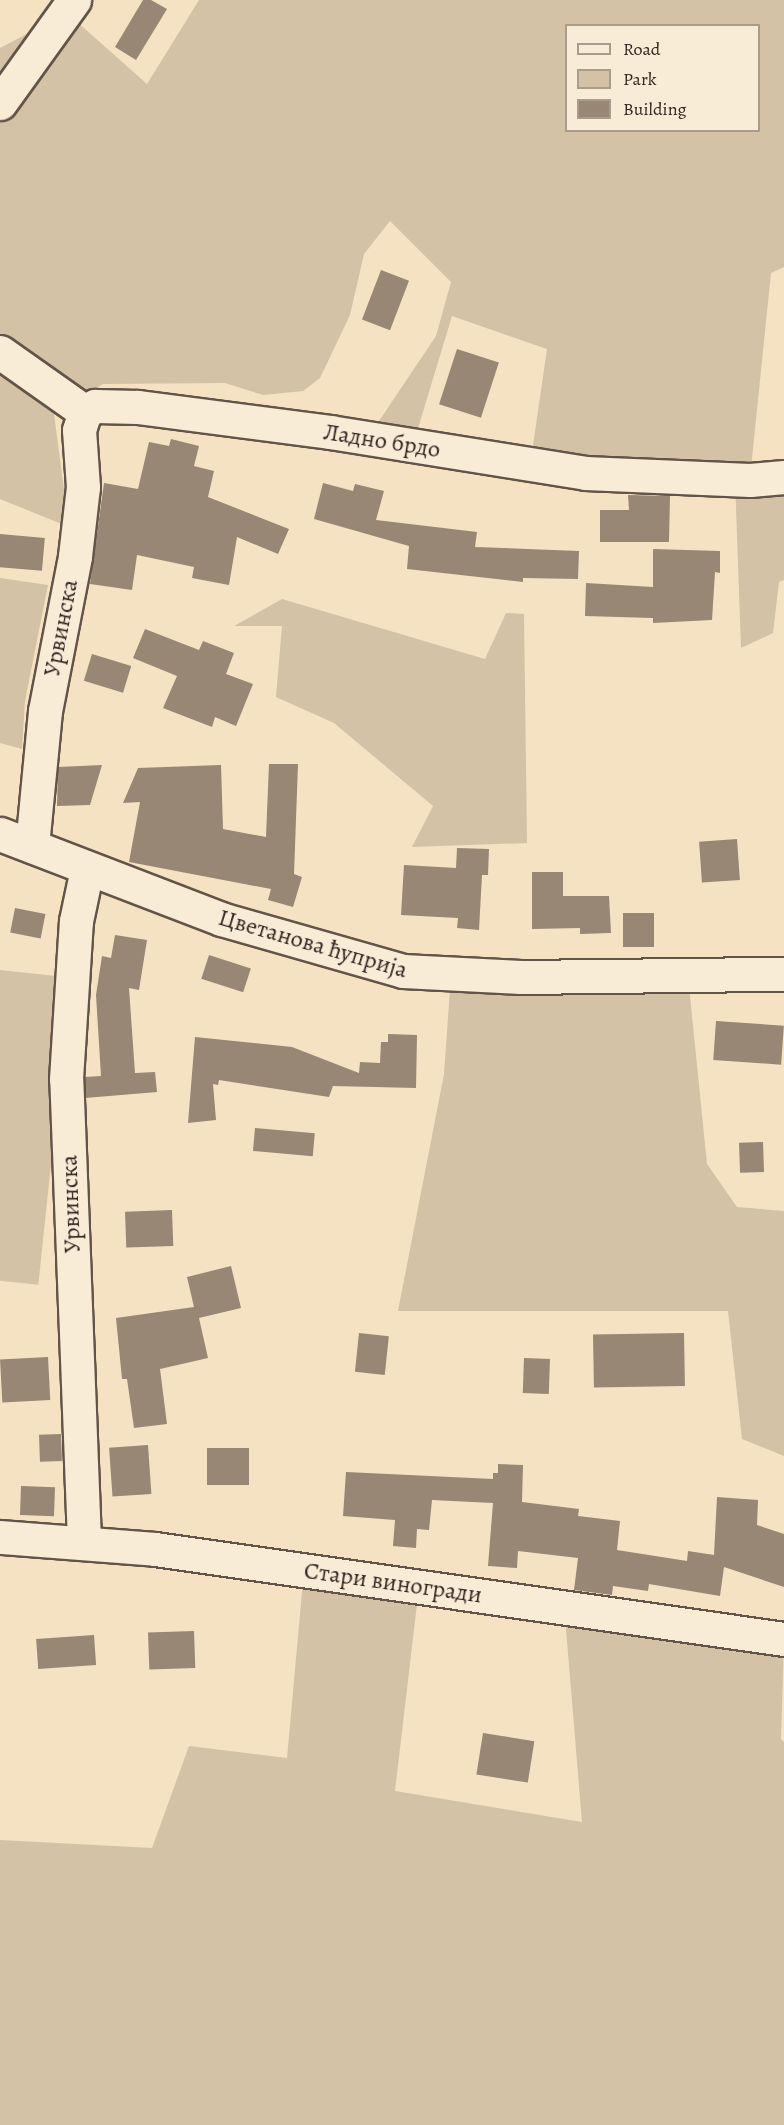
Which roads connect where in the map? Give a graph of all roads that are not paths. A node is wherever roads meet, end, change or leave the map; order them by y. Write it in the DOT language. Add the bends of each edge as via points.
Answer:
graph roads {
  1 [pos="74,0"];
  2 [pos="0,103"];
  3 [pos="0,352"];
  4 [pos="85,412"];
  5 [pos="784,477"];
  6 [pos="0,834"];
  7 [pos="32,846"];
  8 [pos="87,869"];
  9 [pos="784,974"];
  10 [pos="0,1537"];
  11 [pos="84,1541"];
  12 [pos="784,1639"];
  1 -- 2 [label="street"];
  3 -- 4 [label="street"];
  4 -- 5 [label="street, Ладно брдо" via="95,406 138,407 330,432 585,473 750,480"];
  4 -- 7 [label="street, Урвинска" via="79,440 83,487 80,517 45,711"];
  6 -- 7 [label="street, Цветанова ћуприја"];
  7 -- 8 [label="street, Цветанова ћуприја"];
  8 -- 9 [label="street, Цветанова ћуприја" via="221,919 403,971 521,977"];
  8 -- 11 [label="street, Урвинска" via="76,921 66,1079"];
  10 -- 11 [label="street, Стари виногради"];
  11 -- 12 [label="street, Стари виногради"];
}
